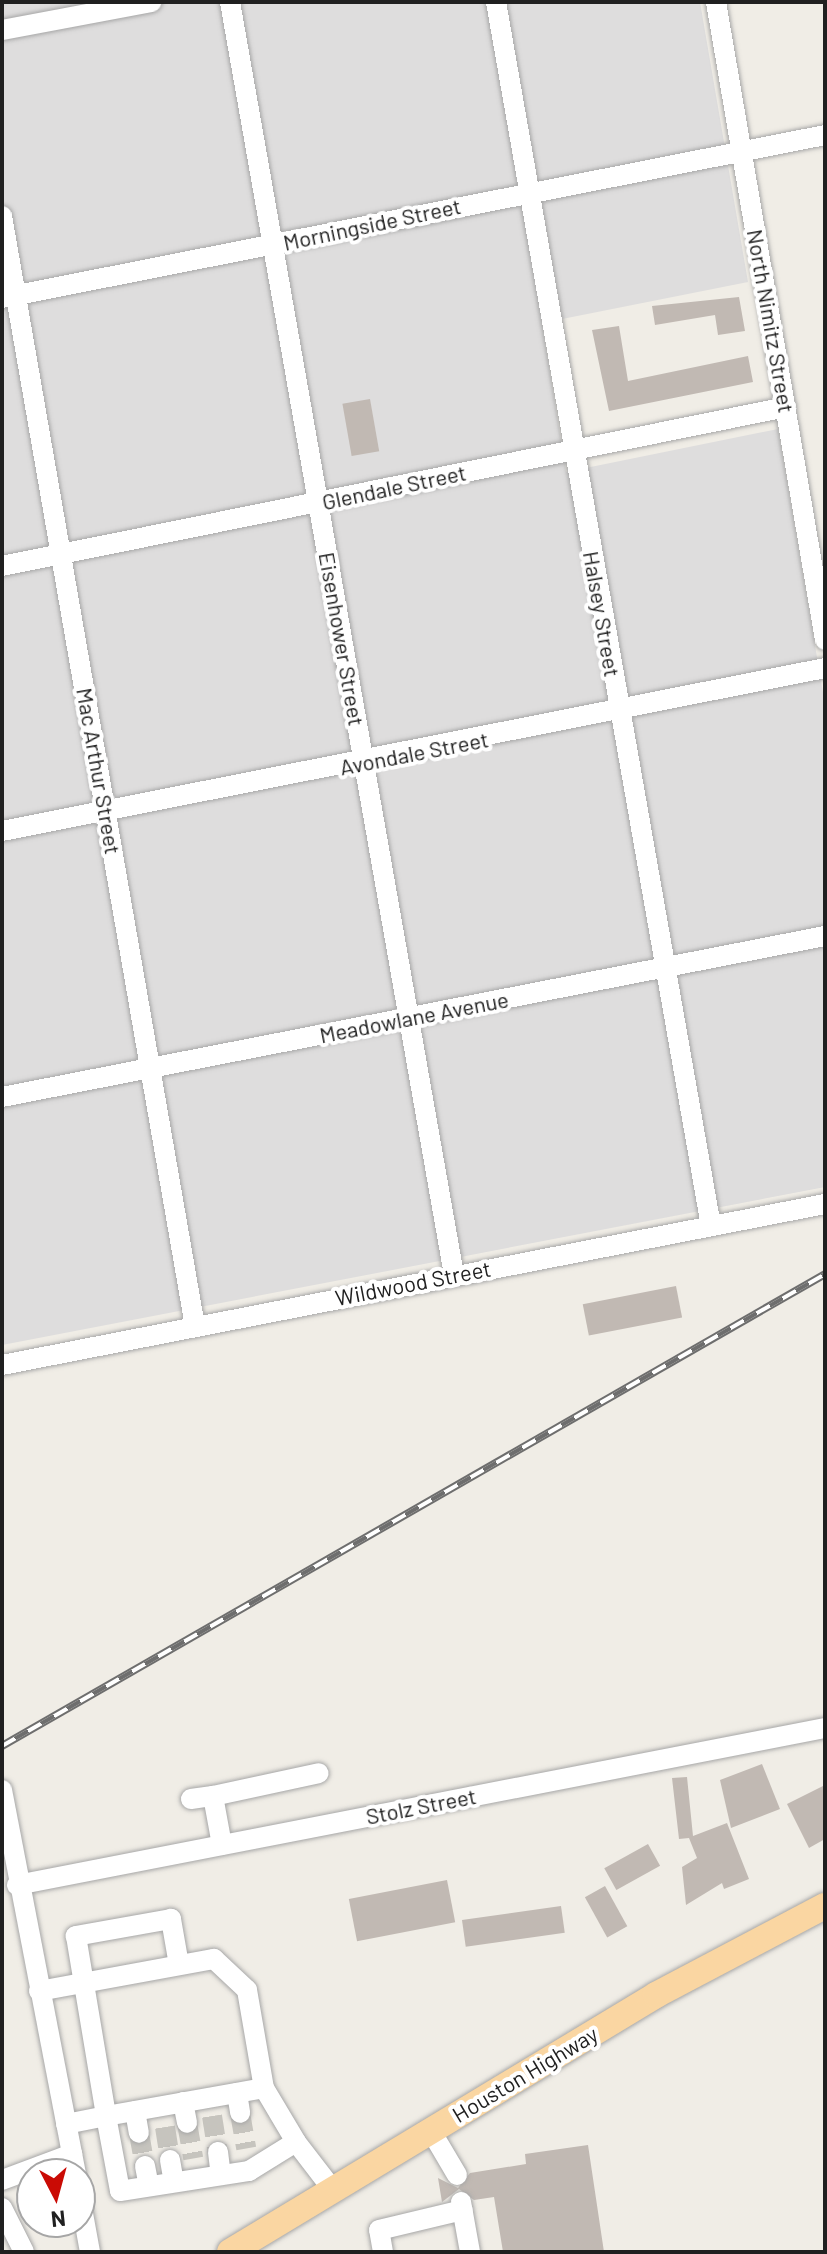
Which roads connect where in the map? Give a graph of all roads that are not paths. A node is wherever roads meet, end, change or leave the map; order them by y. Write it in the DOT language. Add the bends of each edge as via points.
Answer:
graph roads {
  1 [pos="151,2"];
  2 [pos="230,2"];
  3 [pos="496,2"];
  4 [pos="716,2"];
  5 [pos="2,30"];
  6 [pos="825,135"];
  7 [pos="742,153"];
  8 [pos="527,192"];
  9 [pos="2,216"];
  10 [pos="274,244"];
  11 [pos="9,297"];
  12 [pos="786,407"];
  13 [pos="572,450"];
  14 [pos="317,502"];
  15 [pos="61,554"];
  16 [pos="2,566"];
  17 [pos="825,640"];
  18 [pos="825,668"];
  19 [pos="619,711"];
  20 [pos="364,763"];
  21 [pos="106,812"];
  22 [pos="2,831"];
  23 [pos="825,936"];
  24 [pos="666,966"];
  25 [pos="407,1019"];
  26 [pos="152,1069"];
  27 [pos="2,1097"];
  28 [pos="825,1204"];
  29 [pos="711,1226"];
  30 [pos="454,1275"];
  31 [pos="195,1326"];
  32 [pos="2,1365"];
  33 [pos="825,1728"];
  34 [pos="319,1773"];
  35 [pos="2,1790"];
  36 [pos="213,1796"];
  37 [pos="191,1799"];
  38 [pos="222,1845"];
  39 [pos="17,1885"];
  40 [pos="825,1906"];
  41 [pos="179,1965"];
  42 [pos="83,1983"];
  43 [pos="39,1991"];
  44 [pos="264,2088"];
  45 [pos="135,2111"];
  46 [pos="106,2116"];
  47 [pos="66,2124"];
  48 [pos="431,2131"];
  49 [pos="139,2133"];
  50 [pos="296,2142"];
  51 [pos="246,2148"];
  52 [pos="218,2152"];
  53 [pos="73,2158"];
  54 [pos="193,2158"];
  55 [pos="170,2160"];
  56 [pos="249,2171"];
  57 [pos="221,2175"];
  58 [pos="457,2175"];
  59 [pos="196,2179"];
  60 [pos="174,2182"];
  61 [pos="333,2190"];
  62 [pos="2,2208"];
  63 [pos="24,2252"];
  64 [pos="230,2252"];
  65 [pos="383,2252"];
  66 [pos="470,2252"];
  1 -- 5 [label="street"];
  2 -- 10 [label="street, Eisenhower Street"];
  3 -- 8 [label="street, Halsey Street"];
  4 -- 7 [label="street, North Nimitz Street"];
  6 -- 7 [label="street, Morningside Street"];
  7 -- 8 [label="street, Morningside Street"];
  7 -- 12 [label="street, North Nimitz Street"];
  8 -- 10 [label="street, Morningside Street"];
  8 -- 13 [label="street, Halsey Street"];
  9 -- 11 [label="street, Mac Arthur Street"];
  10 -- 11 [label="street, Morningside Street"];
  10 -- 14 [label="street, Eisenhower Street"];
  11 -- 15 [label="street, Mac Arthur Street"];
  12 -- 13 [label="street, Glendale Street"];
  12 -- 17 [label="street, North Nimitz Street"];
  13 -- 14 [label="street, Glendale Street"];
  13 -- 19 [label="street, Halsey Street"];
  14 -- 15 [label="street, Glendale Street"];
  14 -- 20 [label="street, Eisenhower Street"];
  15 -- 16 [label="street, Glendale Street"];
  15 -- 21 [label="street, Mac Arthur Street"];
  18 -- 19 [label="street, Avondale Street"];
  19 -- 20 [label="street, Avondale Street"];
  19 -- 24 [label="street, Halsey Street"];
  20 -- 21 [label="street, Avondale Street"];
  20 -- 25 [label="street, Eisenhower Street"];
  21 -- 22 [label="street, Avondale Street"];
  21 -- 26 [label="street, Mac Arthur Street"];
  23 -- 24 [label="street, Meadowlane Avenue"];
  24 -- 25 [label="street, Meadowlane Avenue"];
  24 -- 29 [label="street, Halsey Street"];
  25 -- 26 [label="street, Meadowlane Avenue"];
  25 -- 30 [label="street, Eisenhower Street"];
  26 -- 27 [label="street, Meadowlane Avenue"];
  26 -- 31 [label="street, Mac Arthur Street"];
  28 -- 29 [label="street, Wildwood Street"];
  29 -- 30 [label="street, Wildwood Street"];
  30 -- 31 [label="street, Wildwood Street"];
  31 -- 32 [label="street, Wildwood Street"];
  33 -- 38 [label="street, Stolz Street"];
  34 -- 36 [label="street"];
  35 -- 39 [label="street"];
  36 -- 37 [label="street"];
  36 -- 38 [label="street"];
  38 -- 39 [label="street, Stolz Street"];
  39 -- 43 [label="street"];
  40 -- 48 [label="main road, Houston Highway" via="656,1995"];
  41 -- 42 [label="street"];
  41 -- 42 [label="street" via="171,1919 76,1936"];
  41 -- 44 [label="street" via="214,1959 239,1977"];
  42 -- 43 [label="street"];
  42 -- 46 [label="street"];
  43 -- 47 [label="street"];
  44 -- 45 [label="street" via="239,2103 163,2116"];
  44 -- 50 [label="street"];
  45 -- 46 [label="street"];
  45 -- 49 [label="street"];
  46 -- 47 [label="street"];
  46 -- 60 [label="street" via="120,2191 147,2176"];
  47 -- 53 [label="street"];
  48 -- 58 [label="street"];
  48 -- 61 [label="main road, Houston Highway"];
  50 -- 56 [label="street"];
  50 -- 61 [label="street"];
  51 -- 56 [label="street"];
  52 -- 57 [label="street"];
  54 -- 59 [label="street"];
  55 -- 60 [label="street"];
  56 -- 57 [label="street"];
  57 -- 59 [label="street"];
  59 -- 60 [label="street"];
  61 -- 64 [label="main road, Houston Highway"];
  62 -- 63 [label="street"];
  65 -- 66 [label="street" via="379,2230 462,2206"];
}
